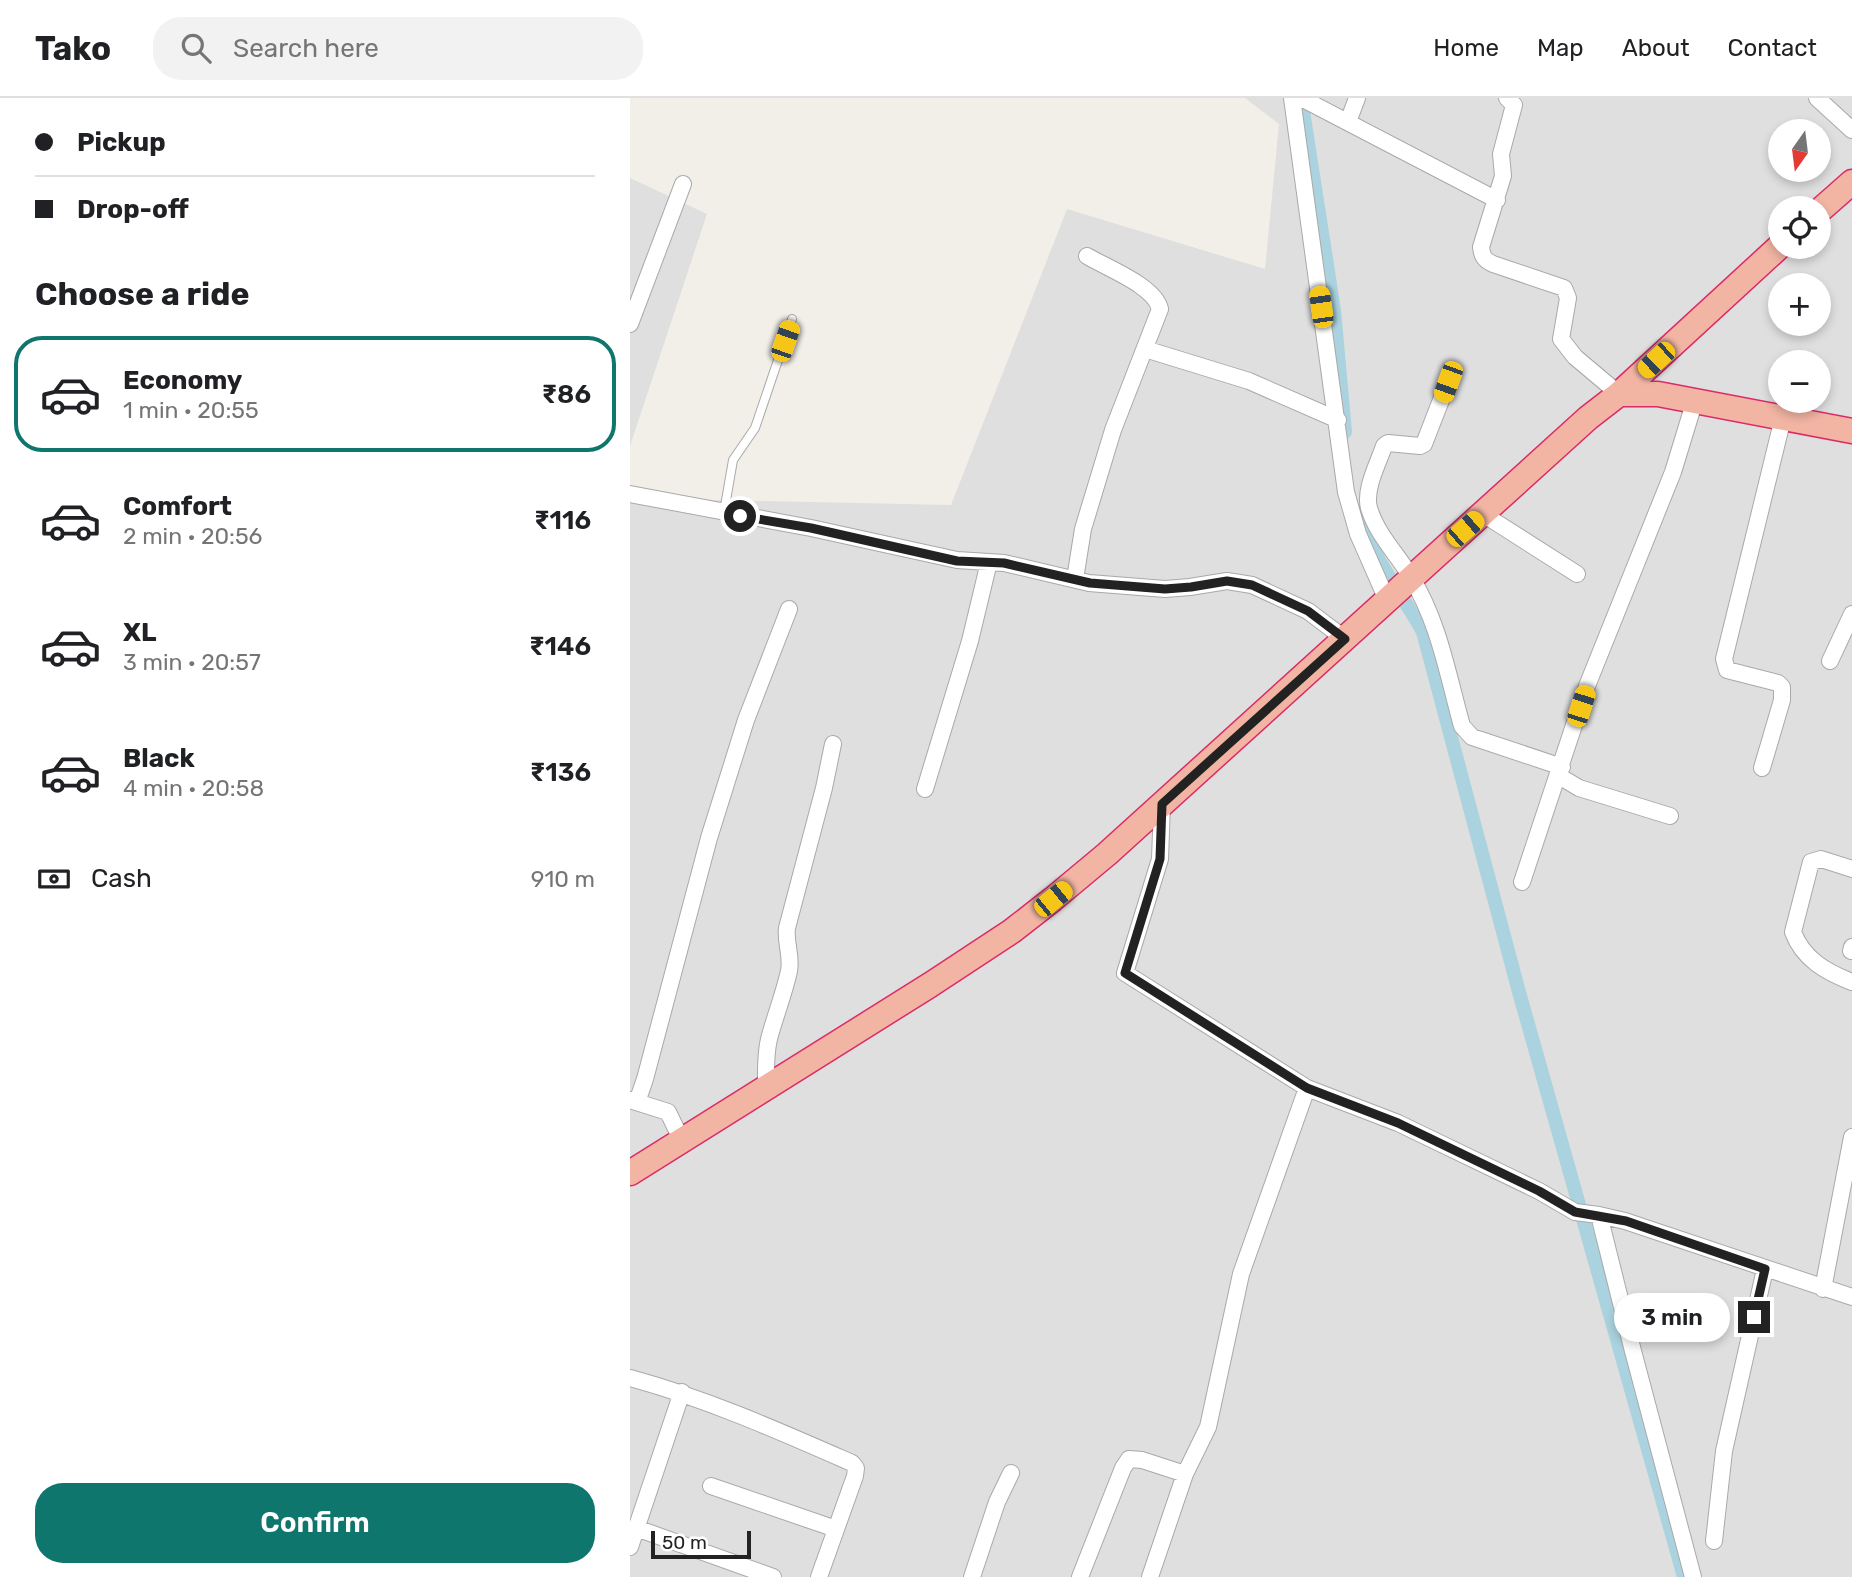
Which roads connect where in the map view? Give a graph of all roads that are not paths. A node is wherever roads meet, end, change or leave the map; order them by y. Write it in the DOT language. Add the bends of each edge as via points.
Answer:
graph roads {
  1 [pos="1357,98"];
  2 [pos="1507,98"];
  3 [pos="1817,98"];
  4 [pos="1300,99"];
  5 [pos="1348,122"];
  6 [pos="1852,131"];
  7 [pos="1852,181"];
  8 [pos="683,184"];
  9 [pos="1497,200"];
  10 [pos="1831,200"];
  11 [pos="1087,257"];
  12 [pos="1768,257"];
  13 [pos="792,319"];
  14 [pos="630,324"];
  15 [pos="1145,349"];
  16 [pos="1448,382"];
  17 [pos="1619,394"];
  18 [pos="1695,400"];
  19 [pos="1783,418"];
  20 [pos="1338,420"];
  21 [pos="1852,431"];
  22 [pos="630,494"];
  23 [pos="724,512"];
  24 [pos="1483,513"];
  25 [pos="989,562"];
  26 [pos="1577,574"];
  27 [pos="1075,579"];
  28 [pos="1400,587"];
  29 [pos="789,609"];
  30 [pos="1852,614"];
  31 [pos="1345,639"];
  32 [pos="1830,661"];
  33 [pos="833,744"];
  34 [pos="1762,768"];
  35 [pos="1560,771"];
  36 [pos="925,789"];
  37 [pos="1162,804"];
  38 [pos="1670,816"];
  39 [pos="1852,869"];
  40 [pos="1522,882"];
  41 [pos="1852,982"];
  42 [pos="766,1088"];
  43 [pos="1307,1088"];
  44 [pos="634,1101"];
  45 [pos="1852,1137"];
  46 [pos="682,1140"];
  47 [pos="630,1173"];
  48 [pos="1589,1214"];
  49 [pos="1765,1269"];
  50 [pos="1823,1289"];
  51 [pos="1852,1297"];
  52 [pos="630,1378"];
  53 [pos="682,1392"];
  54 [pos="1011,1473"];
  55 [pos="1185,1474"];
  56 [pos="711,1486"];
  57 [pos="636,1528"];
  58 [pos="836,1529"];
  59 [pos="1714,1541"];
  60 [pos="630,1547"];
  61 [pos="773,1577"];
  62 [pos="820,1577"];
  63 [pos="972,1577"];
  64 [pos="1080,1577"];
  65 [pos="1150,1577"];
  66 [pos="1693,1577"];
  1 -- 5 [label="street"];
  2 -- 9 [label="street" via="1514,105 1501,153 1504,172"];
  3 -- 6 [label="street"];
  4 -- 5 [label="street"];
  4 -- 20 [label="street"];
  5 -- 9 [label="street"];
  7 -- 10 [label="highway"];
  8 -- 14 [label="street"];
  9 -- 17 [label="street" via="1482,255 1493,264 1564,288 1569,298 1561,339"];
  11 -- 15 [label="street" via="1150,290 1158,300 1157,322"];
  12 -- 17 [label="highway"];
  13 -- 23 [label="lane" via="755,428 733,460"];
  15 -- 20 [label="street" via="1249,381"];
  15 -- 27 [label="street" via="1099,472"];
  16 -- 28 [label="street" via="1423,444 1384,446 1370,488 1369,509"];
  17 -- 18 [label="highway"];
  17 -- 24 [label="highway"];
  18 -- 19 [label="highway"];
  18 -- 35 [label="street" via="1673,472 1587,686"];
  19 -- 21 [label="highway"];
  19 -- 34 [label="street" via="1724,659 1727,670 1782,687"];
  20 -- 28 [label="street" via="1352,514"];
  22 -- 23 [label="street"];
  23 -- 25 [label="street" via="957,561"];
  24 -- 26 [label="street"];
  24 -- 28 [label="highway"];
  25 -- 27 [label="street"];
  25 -- 36 [label="street"];
  27 -- 31 [label="street" via="1146,588 1227,581 1252,585 1308,611"];
  28 -- 31 [label="highway"];
  28 -- 35 [label="street" via="1433,622 1467,733"];
  29 -- 44 [label="street" via="746,720 709,838 651,1058"];
  30 -- 32 [label="street"];
  31 -- 37 [label="highway"];
  33 -- 42 [label="street" via="787,928 789,969 769,1041"];
  35 -- 38 [label="street" via="1579,788"];
  35 -- 40 [label="street"];
  37 -- 42 [label="highway" via="1012,931"];
  37 -- 43 [label="street" via="1160,859 1125,973"];
  39 -- 41 [label="street" via="1821,859 1811,862 1793,932 1820,967"];
  42 -- 46 [label="highway"];
  43 -- 48 [label="street" via="1398,1123"];
  43 -- 55 [label="street" via="1241,1274 1209,1427"];
  44 -- 46 [label="street" via="668,1112"];
  45 -- 50 [label="street"];
  46 -- 47 [label="highway"];
  48 -- 49 [label="street" via="1626,1221"];
  48 -- 66 [label="street" via="1633,1351"];
  49 -- 50 [label="street"];
  49 -- 59 [label="street" via="1724,1451"];
  50 -- 51 [label="street"];
  52 -- 53 [label="street"];
  53 -- 57 [label="street"];
  53 -- 58 [label="street" via="852,1463 855,1476"];
  54 -- 63 [label="street"];
  55 -- 64 [label="street" via="1129,1459"];
  55 -- 65 [label="street"];
  56 -- 58 [label="street"];
  57 -- 60 [label="street"];
  57 -- 61 [label="street"];
  58 -- 62 [label="street"];
}
